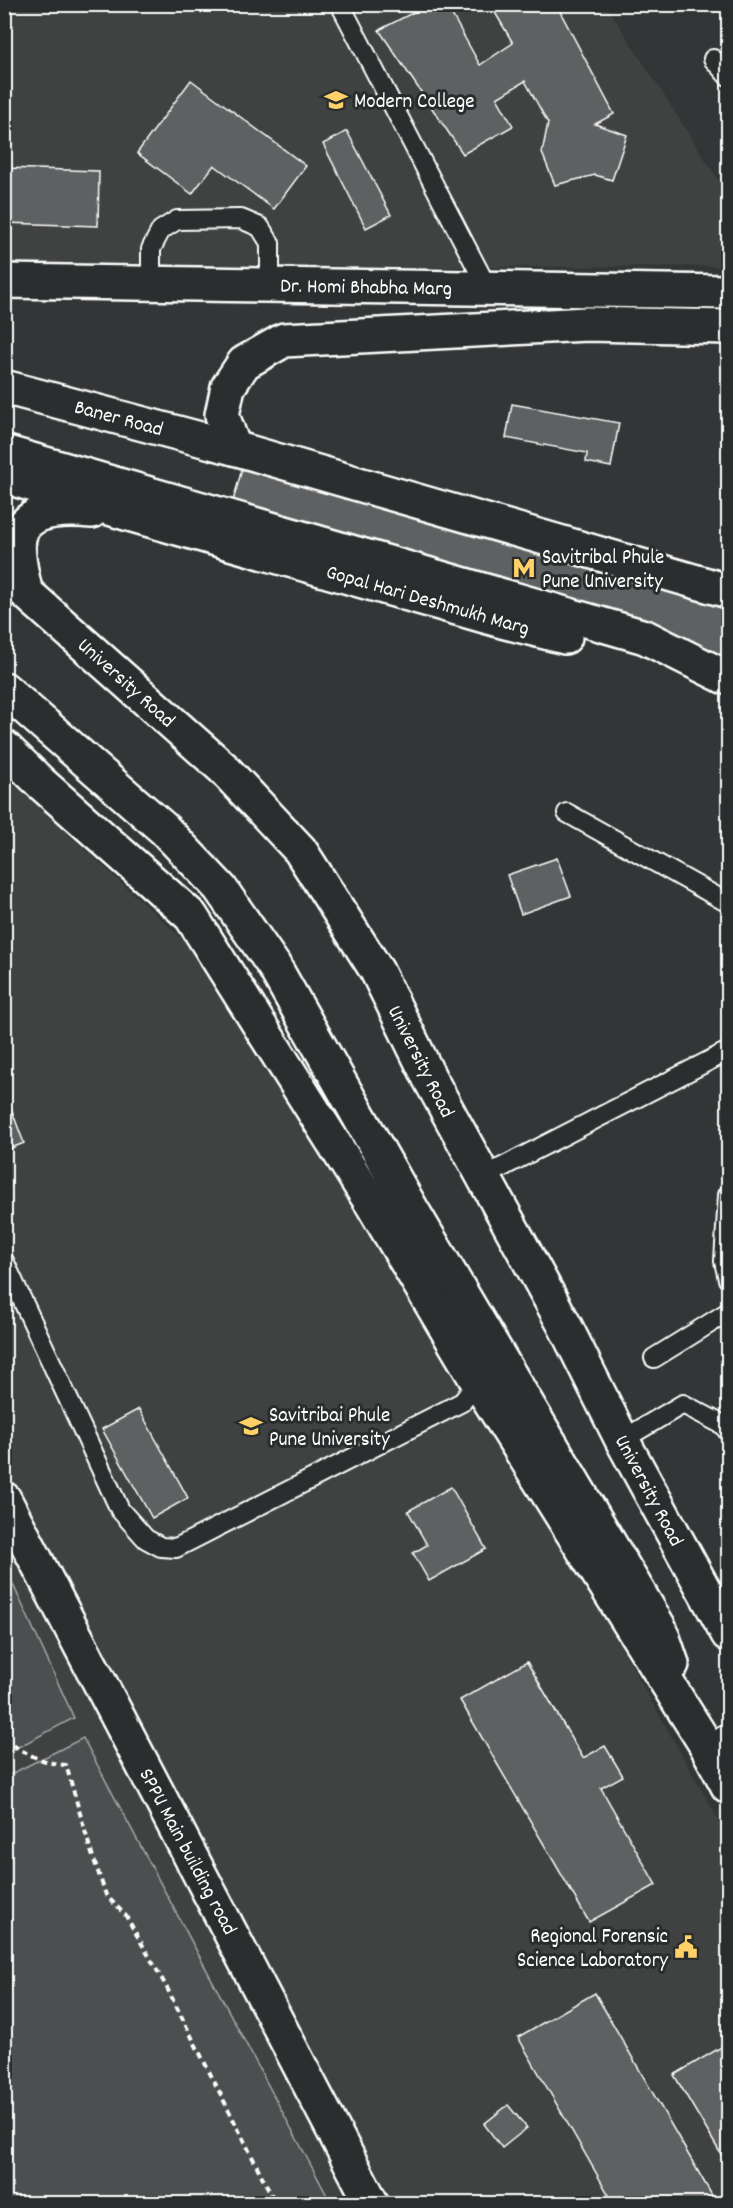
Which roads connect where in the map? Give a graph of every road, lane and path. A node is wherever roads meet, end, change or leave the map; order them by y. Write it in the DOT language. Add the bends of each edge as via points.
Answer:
graph roads {
  1 [pos="340,4"];
  2 [pos="713,60"];
  3 [pos="729,76"];
  4 [pos="4,281"];
  5 [pos="151,282"];
  6 [pos="270,285"];
  7 [pos="487,287"];
  8 [pos="729,292"];
  9 [pos="729,327"];
  10 [pos="4,387"];
  11 [pos="4,397"];
  12 [pos="234,448"];
  13 [pos="4,452"];
  14 [pos="4,476"];
  15 [pos="129,514"];
  16 [pos="15,581"];
  17 [pos="729,591"];
  18 [pos="727,678"];
  19 [pos="4,689"];
  20 [pos="4,747"];
  21 [pos="567,813"];
  22 [pos="729,903"];
  23 [pos="729,1051"];
  24 [pos="483,1177"];
  25 [pos="729,1194"];
  26 [pos="4,1261"];
  27 [pos="729,1279"];
  28 [pos="729,1312"];
  29 [pos="654,1358"];
  30 [pos="478,1382"];
  31 [pos="729,1432"];
  32 [pos="622,1440"];
  33 [pos="4,1499"];
  34 [pos="729,1634"];
  35 [pos="689,1718"];
  36 [pos="4,1739"];
  37 [pos="718,1739"];
  38 [pos="729,1786"];
  39 [pos="276,2204"];
  40 [pos="372,2204"];
  1 -- 7 [label="lane"];
  2 -- 3 [label="lane"];
  4 -- 5 [label="main road, Dr. Homi Bhabha Marg"];
  5 -- 6 [label="main road, Dr. Homi Bhabha Marg"];
  5 -- 6 [label="lane" via="151,249 161,230 177,220 241,219 260,227 270,243"];
  6 -- 7 [label="main road, Dr. Homi Bhabha Marg"];
  7 -- 8 [label="main road, Dr. Homi Bhabha Marg"];
  9 -- 12 [label="main road, Dr. Homi Bhabha Marg" via="587,324 284,340 244,363 228,387 222,415"];
  10 -- 12 [label="main road, Baner Road"];
  11 -- 17 [label="main road" via="661,581"];
  12 -- 17 [label="main road"];
  13 -- 18 [label="main road" via="645,637"];
  14 -- 15 [label="main road"];
  15 -- 16 [label="main road" via="70,509 47,512 28,521 19,536"];
  15 -- 18 [label="main road, Gopal Hari Deshmukh Marg" via="502,621"];
  16 -- 24 [label="main road, University Road" via="223,768 300,850 377,971"];
  19 -- 35 [label="main road" via="164,829 220,888 274,966 412,1210 660,1629"];
  20 -- 30 [label="main road" via="191,916 374,1207"];
  21 -- 22 [label="lane"];
  23 -- 24 [label="lane"];
  24 -- 32 [label="main road, University Road" via="566,1326"];
  25 -- 27 [label="lane" via="724,1261"];
  26 -- 30 [label="lane" via="120,1510 146,1539 161,1547 176,1548 462,1402"];
  28 -- 29 [label="lane"];
  30 -- 35 [label="main road"];
  31 -- 32 [label="lane" via="725,1426 683,1404"];
  32 -- 34 [label="main road, University Road"];
  33 -- 40 [label="main road, SPPU Main building road"];
  35 -- 37 [label="main road"];
  36 -- 39 [label="path" via="48,1764 66,1765 106,1895 126,1916 166,1986"];
  37 -- 38 [label="main road"];
}
